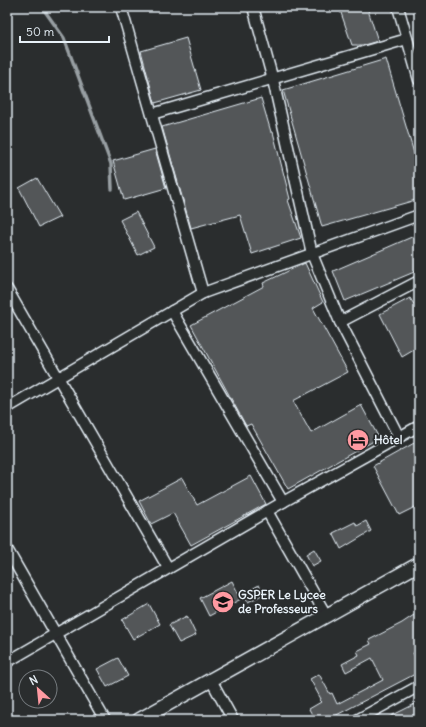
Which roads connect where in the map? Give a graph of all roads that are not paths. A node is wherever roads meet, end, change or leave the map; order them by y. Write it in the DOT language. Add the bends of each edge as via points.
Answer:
graph roads {
  1 [pos="122,7"];
  2 [pos="253,7"];
  3 [pos="398,7"];
  4 [pos="407,39"];
  5 [pos="273,80"];
  6 [pos="419,80"];
  7 [pos="152,114"];
  8 [pos="419,215"];
  9 [pos="312,254"];
  10 [pos="419,281"];
  11 [pos="7,289"];
  12 [pos="203,293"];
  13 [pos="172,311"];
  14 [pos="340,322"];
  15 [pos="58,377"];
  16 [pos="7,408"];
  17 [pos="419,426"];
  18 [pos="399,437"];
  19 [pos="283,502"];
  20 [pos="267,512"];
  21 [pos="7,549"];
  22 [pos="419,564"];
  23 [pos="168,568"];
  24 [pos="326,615"];
  25 [pos="55,635"];
  26 [pos="7,662"];
  27 [pos="211,680"];
  28 [pos="419,686"];
  29 [pos="105,720"];
  30 [pos="139,720"];
  31 [pos="233,720"];
  32 [pos="357,720"];
  1 -- 7 [label="street"];
  2 -- 5 [label="street"];
  3 -- 4 [label="street"];
  4 -- 5 [label="street"];
  4 -- 6 [label="street"];
  5 -- 7 [label="street"];
  5 -- 9 [label="street"];
  7 -- 12 [label="street"];
  8 -- 9 [label="street"];
  9 -- 12 [label="street" via="247,275"];
  9 -- 14 [label="street"];
  10 -- 14 [label="street"];
  11 -- 15 [label="street"];
  12 -- 13 [label="street"];
  13 -- 15 [label="street"];
  13 -- 19 [label="street"];
  14 -- 18 [label="street"];
  15 -- 16 [label="street"];
  15 -- 23 [label="street"];
  17 -- 18 [label="street"];
  18 -- 19 [label="street"];
  19 -- 20 [label="street"];
  20 -- 23 [label="street"];
  20 -- 24 [label="street"];
  21 -- 25 [label="street"];
  22 -- 24 [label="street"];
  23 -- 25 [label="street"];
  24 -- 27 [label="street"];
  25 -- 26 [label="street"];
  25 -- 29 [label="street"];
  27 -- 30 [label="street"];
  27 -- 31 [label="street"];
  28 -- 32 [label="street"];
}
